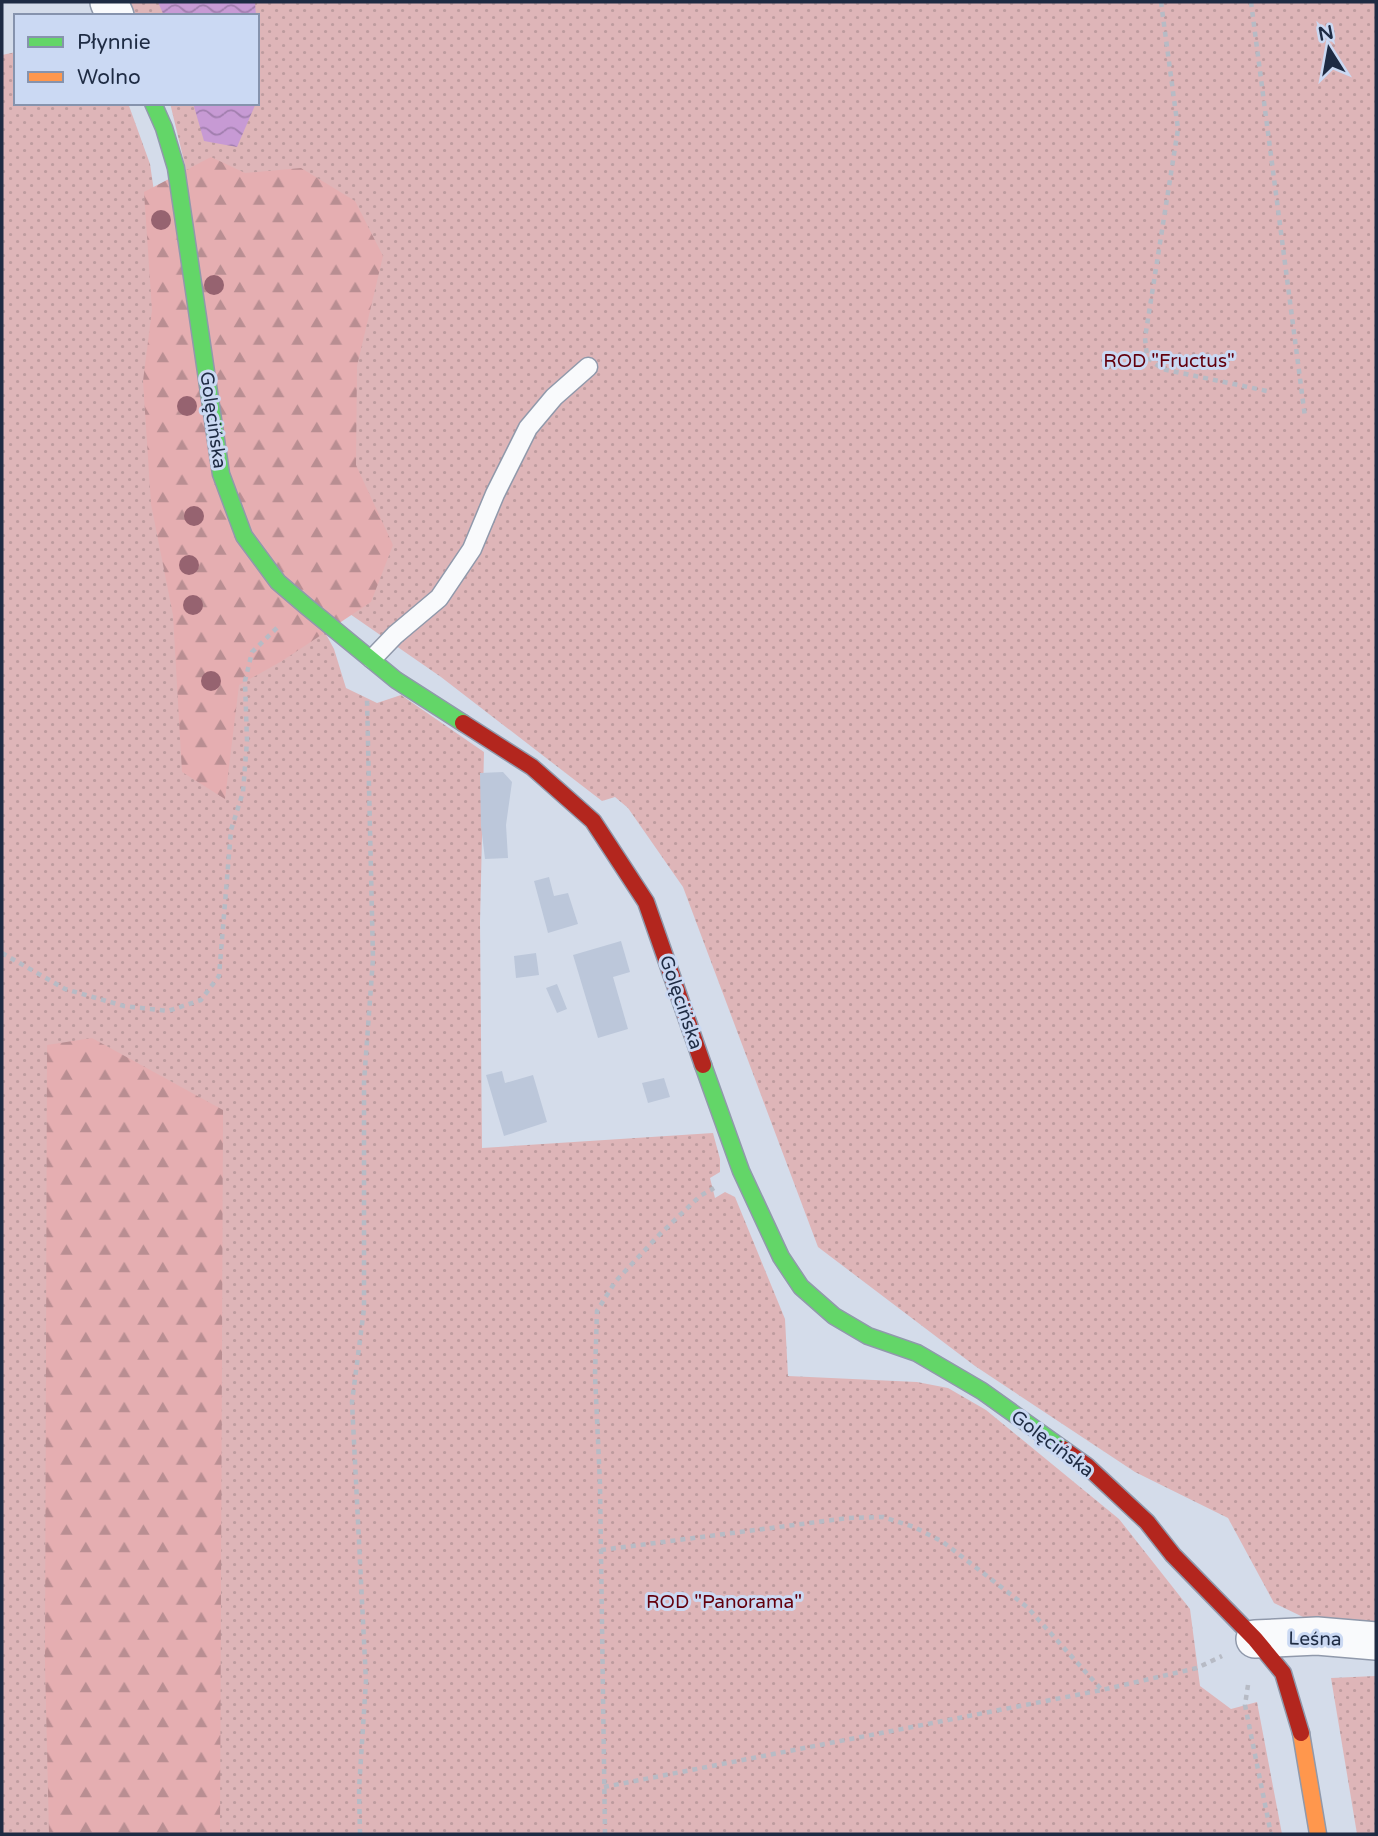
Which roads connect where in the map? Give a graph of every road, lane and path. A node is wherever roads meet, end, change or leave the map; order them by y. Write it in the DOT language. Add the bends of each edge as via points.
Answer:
graph roads {
  1 [pos="1161,2"];
  2 [pos="1251,2"];
  3 [pos="154,105"];
  4 [pos="588,367"];
  5 [pos="1267,391"];
  6 [pos="1305,417"];
  7 [pos="306,606"];
  8 [pos="372,659"];
  9 [pos="2,953"];
  10 [pos="741,1171"];
  11 [pos="601,1550"];
  12 [pos="1255,1639"];
  13 [pos="1376,1641"];
  14 [pos="1102,1690"];
  15 [pos="604,1787"];
  16 [pos="360,1834"];
  17 [pos="605,1834"];
  18 [pos="1271,1834"];
  19 [pos="1318,1834"];
  1 -- 5 [label="path" via="1178,129 1145,338 1147,358 1162,369"];
  2 -- 6 [label="path"];
  3 -- 7 [label="street, Golęcińska" via="176,168 221,474 244,536 278,582"];
  4 -- 8 [label="lane" via="528,428 472,549 439,598"];
  7 -- 8 [label="street, Golęcińska"];
  7 -- 9 [label="path" via="252,652 245,681 243,792 231,830 219,976 201,1000 168,1011 124,1006 65,989"];
  8 -- 10 [label="street, Golęcińska" via="396,680 532,767 593,821 646,902"];
  8 -- 16 [label="path" via="366,685 373,959 364,1082 364,1309 352,1402 366,1682"];
  10 -- 11 [label="path" via="700,1196 659,1235 615,1282 597,1311"];
  10 -- 12 [label="street, Golęcińska" via="781,1257 801,1287 834,1316 868,1336 917,1353 982,1391 1087,1466 1147,1522"];
  11 -- 14 [label="path" via="883,1517 943,1542 1027,1607"];
  11 -- 15 [label="path"];
  12 -- 13 [label="street, Leśna" via="1317,1636"];
  12 -- 14 [label="path" via="1197,1668"];
  12 -- 18 [label="path" via="1245,1705"];
  12 -- 19 [label="street, Golęcińska" via="1283,1673 1290,1694"];
  14 -- 15 [label="path"];
  15 -- 17 [label="path"];
}
